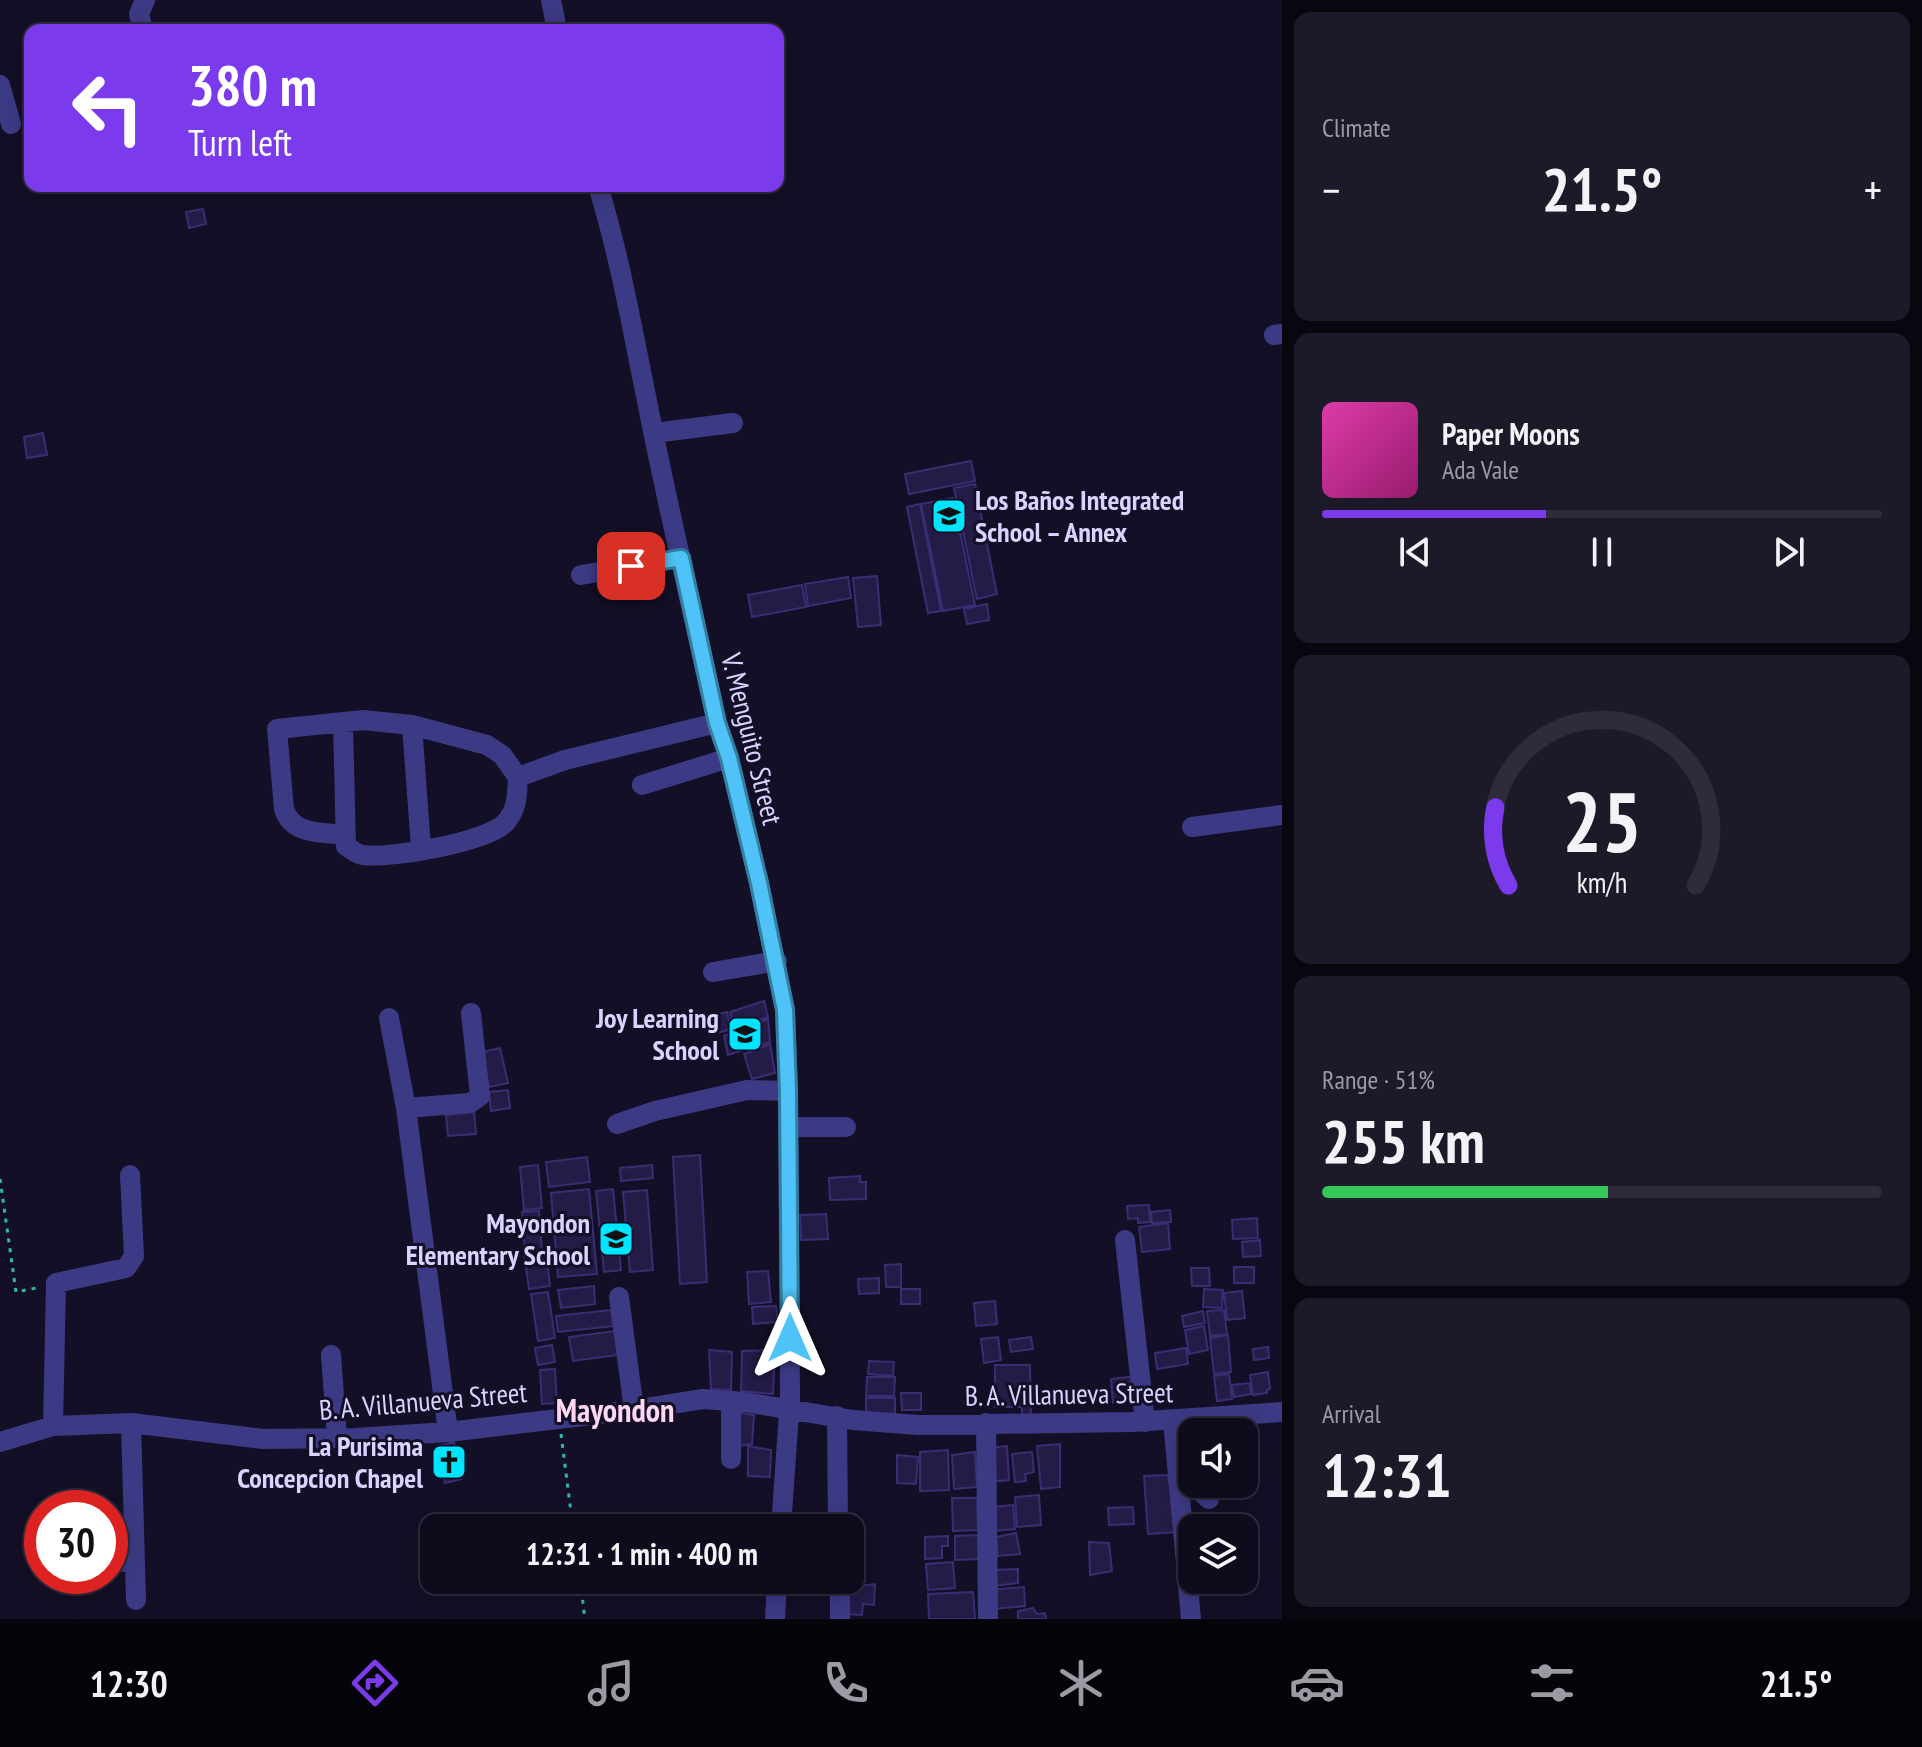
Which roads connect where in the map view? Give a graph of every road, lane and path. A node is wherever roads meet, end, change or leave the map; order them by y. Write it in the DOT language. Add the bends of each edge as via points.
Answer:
graph roads {
  1 [pos="145,0"];
  2 [pos="551,0"];
  3 [pos="142,24"];
  4 [pos="556,24"];
  5 [pos="0,85"];
  6 [pos="11,124"];
  7 [pos="600,192"];
  8 [pos="733,423"];
  9 [pos="654,433"];
  10 [pos="681,558"];
  11 [pos="581,575"];
  12 [pos="343,723"];
  13 [pos="717,723"];
  14 [pos="412,725"];
  15 [pos="729,758"];
  16 [pos="518,777"];
  17 [pos="642,785"];
  18 [pos="1282,815"];
  19 [pos="1192,827"];
  20 [pos="345,835"];
  21 [pos="421,848"];
  22 [pos="777,961"];
  23 [pos="713,972"];
  24 [pos="471,1013"];
  25 [pos="389,1018"];
  26 [pos="788,1091"];
  27 [pos="406,1108"];
  28 [pos="617,1124"];
  29 [pos="789,1127"];
  30 [pos="846,1127"];
  31 [pos="130,1175"];
  32 [pos="0,1179"];
  33 [pos="1125,1240"];
  34 [pos="56,1283"];
  35 [pos="619,1297"];
  36 [pos="331,1355"];
  37 [pos="731,1401"];
  38 [pos="790,1409"];
  39 [pos="634,1410"];
  40 [pos="1282,1412"];
  41 [pos="837,1416"];
  42 [pos="559,1418"];
  43 [pos="1177,1420"];
  44 [pos="1145,1422"];
  45 [pos="131,1423"];
  46 [pos="986,1423"];
  47 [pos="53,1426"];
  48 [pos="448,1432"];
  49 [pos="337,1438"];
  50 [pos="0,1442"];
  51 [pos="731,1459"];
  52 [pos="1209,1499"];
  53 [pos="571,1514"];
  54 [pos="782,1514"];
  55 [pos="838,1514"];
  56 [pos="135,1561"];
  57 [pos="128,1562"];
  58 [pos="582,1594"];
  59 [pos="776,1594"];
  60 [pos="840,1594"];
  61 [pos="136,1600"];
  62 [pos="585,1619"];
  63 [pos="775,1619"];
  64 [pos="840,1619"];
  65 [pos="988,1619"];
  66 [pos="1191,1619"];
  1 -- 3 [label="street"];
  2 -- 4 [label="street"];
  5 -- 6 [label="street"];
  7 -- 9 [label="street, V. Menguito Street" via="619,257"];
  8 -- 9 [label="street"];
  9 -- 10 [label="street, V. Menguito Street"];
  10 -- 11 [label="street"];
  10 -- 13 [label="street, V. Menguito Street"];
  12 -- 14 [label="street"];
  12 -- 20 [label="street"];
  12 -- 20 [label="street" via="277,729 288,821"];
  13 -- 15 [label="street, V. Menguito Street"];
  13 -- 16 [label="street" via="565,760"];
  14 -- 16 [label="street" via="487,745"];
  14 -- 21 [label="street"];
  15 -- 17 [label="street"];
  15 -- 22 [label="street, V. Menguito Street"];
  16 -- 21 [label="street" via="515,809 497,829 459,843"];
  18 -- 19 [label="street"];
  20 -- 21 [label="street" via="346,846 361,855"];
  22 -- 23 [label="street"];
  22 -- 26 [label="street, V. Menguito Street"];
  24 -- 27 [label="street" via="480,1096 470,1103"];
  25 -- 27 [label="street"];
  26 -- 28 [label="street" via="747,1090"];
  26 -- 29 [label="street, V. Menguito Street"];
  27 -- 48 [label="street"];
  29 -- 30 [label="street"];
  29 -- 38 [label="street, V. Menguito Street"];
  31 -- 34 [label="street" via="134,1256 126,1268"];
  32 -- 34 [label="path" via="16,1292"];
  33 -- 44 [label="street"];
  34 -- 47 [label="street"];
  35 -- 39 [label="street"];
  36 -- 49 [label="street"];
  37 -- 38 [label="street, B. A. Villanueva Street"];
  37 -- 39 [label="street, B. A. Villanueva Street" via="703,1399"];
  37 -- 51 [label="street"];
  38 -- 41 [label="street, B. A. Villanueva Street"];
  38 -- 54 [label="street, V. Menguito Street"];
  39 -- 42 [label="street, B. A. Villanueva Street"];
  40 -- 43 [label="street, B. A. Villanueva Street"];
  41 -- 46 [label="street, B. A. Villanueva Street" via="918,1425"];
  41 -- 55 [label="street"];
  42 -- 48 [label="street, B. A. Villanueva Street"];
  42 -- 53 [label="path"];
  43 -- 44 [label="street, B. A. Villanueva Street"];
  43 -- 52 [label="street" via="1187,1479"];
  43 -- 66 [label="street"];
  44 -- 46 [label="street, B. A. Villanueva Street"];
  45 -- 47 [label="street, B. A. Villanueva Street"];
  45 -- 49 [label="street, B. A. Villanueva Street" via="263,1439"];
  45 -- 56 [label="street"];
  46 -- 65 [label="street"];
  47 -- 50 [label="street, B. A. Villanueva Street"];
  48 -- 49 [label="street, B. A. Villanueva Street"];
  56 -- 57 [label="street"];
  56 -- 61 [label="street"];
  58 -- 62 [label="path"];
  59 -- 63 [label="street"];
  60 -- 64 [label="street"];
}
